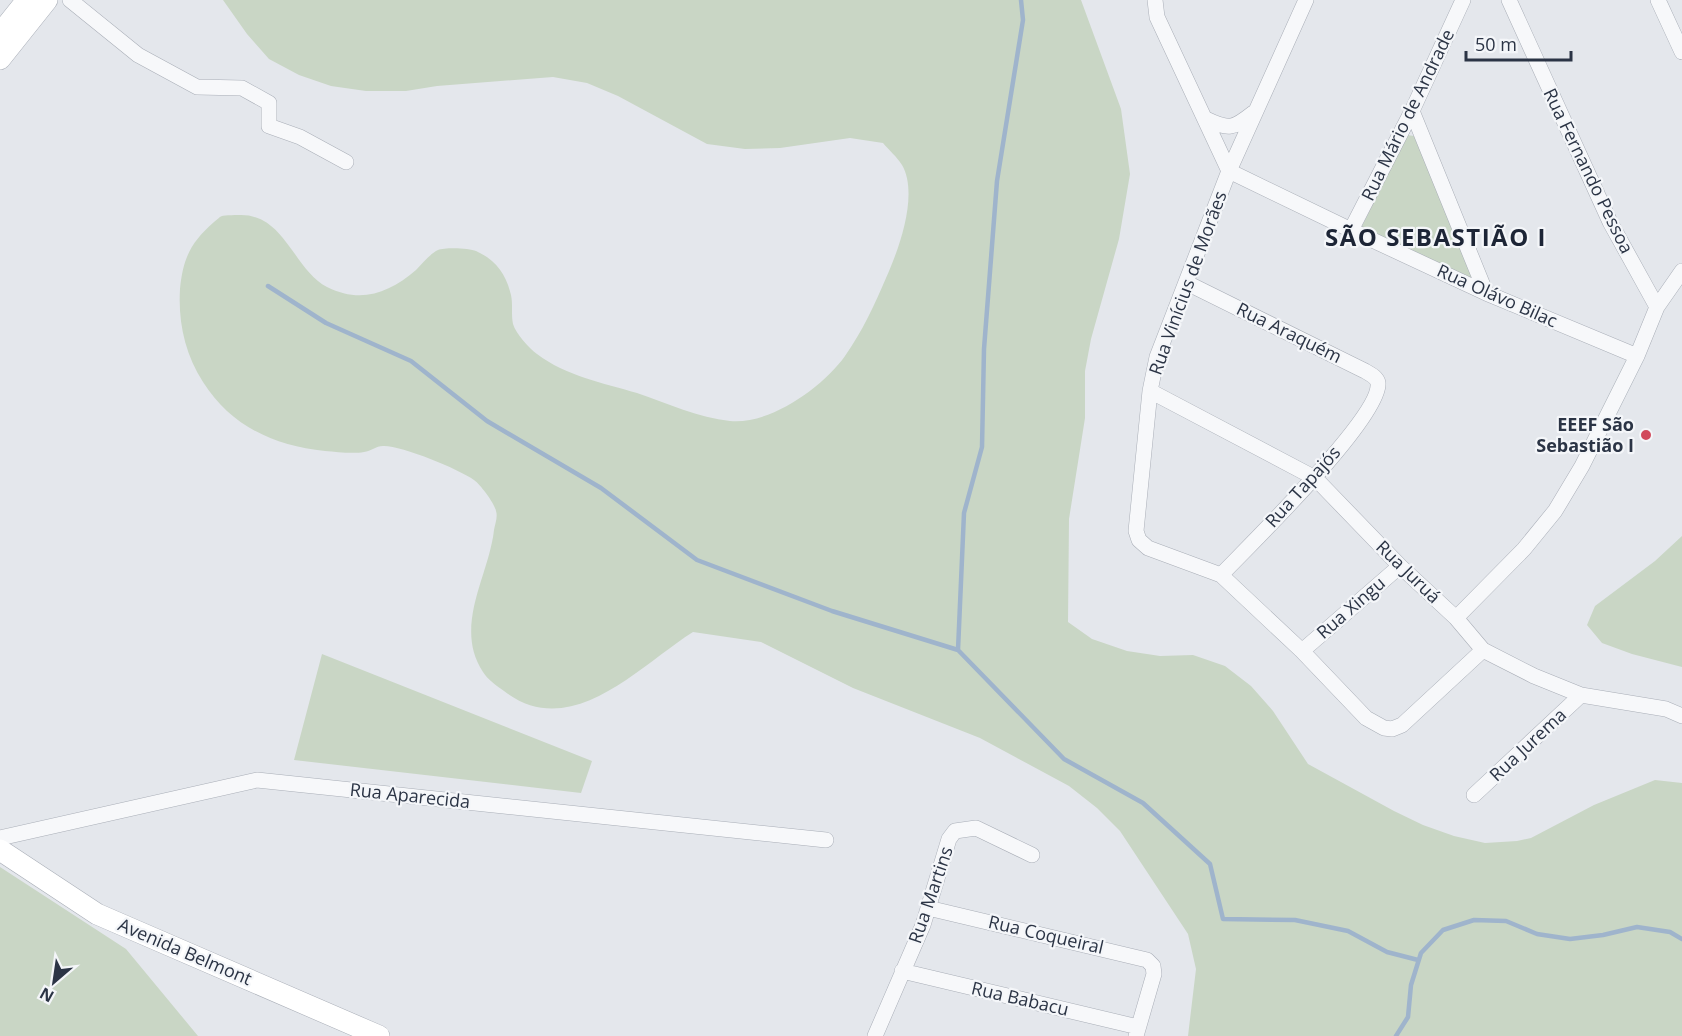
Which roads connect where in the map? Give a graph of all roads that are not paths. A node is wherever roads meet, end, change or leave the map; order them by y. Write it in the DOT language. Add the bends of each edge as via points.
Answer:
graph roads {
  1 [pos="27,0"];
  2 [pos="47,0"];
  3 [pos="70,0"];
  4 [pos="1155,0"];
  5 [pos="1306,0"];
  6 [pos="1463,0"];
  7 [pos="1509,0"];
  8 [pos="1658,0"];
  9 [pos="0,34"];
  10 [pos="1682,52"];
  11 [pos="0,60"];
  12 [pos="1255,111"];
  13 [pos="1412,111"];
  14 [pos="1206,119"];
  15 [pos="345,162"];
  16 [pos="1229,171"];
  17 [pos="1351,230"];
  18 [pos="1682,270"];
  19 [pos="1187,283"];
  20 [pos="1486,293"];
  21 [pos="1657,307"];
  22 [pos="1637,356"];
  23 [pos="1150,391"];
  24 [pos="1377,394"];
  25 [pos="1315,478"];
  26 [pos="1400,566"];
  27 [pos="1221,574"];
  28 [pos="1456,618"];
  29 [pos="1484,650"];
  30 [pos="1302,651"];
  31 [pos="1581,695"];
  32 [pos="1682,716"];
  33 [pos="1474,795"];
  34 [pos="0,838"];
  35 [pos="826,840"];
  36 [pos="0,850"];
  37 [pos="1032,855"];
  38 [pos="928,908"];
  39 [pos="902,972"];
  40 [pos="1137,1032"];
  41 [pos="379,1036"];
  42 [pos="875,1036"];
  1 -- 9 [label="street"];
  2 -- 11 [label="street"];
  3 -- 15 [label="street" via="138,55 197,87 242,88 269,103 269,126 300,137"];
  4 -- 14 [label="street" via="1157,17"];
  5 -- 12 [label="street, Rua Vinícius de Morães"];
  6 -- 13 [label="street, Rua Mário de Andrade"];
  7 -- 21 [label="street, Rua Fernando Pessoa" via="1610,222"];
  8 -- 10 [label="street"];
  12 -- 14 [label="street" via="1231,127"];
  12 -- 16 [label="street, Rua Vinícius de Morães"];
  13 -- 17 [label="street, Rua Mário de Andrade"];
  13 -- 20 [label="street"];
  14 -- 16 [label="street"];
  16 -- 17 [label="street, Rua Olávo Bilac"];
  16 -- 19 [label="street, Rua Vinícius de Morães"];
  17 -- 20 [label="street, Rua Olávo Bilac"];
  18 -- 21 [label="street"];
  19 -- 23 [label="street, Rua Vinícius de Morães" via="1157,357"];
  19 -- 24 [label="street, Rua Araquém" via="1365,371 1376,378"];
  20 -- 22 [label="street, Rua Olávo Bilac"];
  21 -- 22 [label="street"];
  22 -- 28 [label="street" via="1555,511 1524,549"];
  23 -- 25 [label="street, Rua Juruá"];
  23 -- 27 [label="street, Rua Vinícius de Morães" via="1136,531 1139,540 1148,548"];
  24 -- 25 [label="street, Rua Tapajós"];
  25 -- 26 [label="street, Rua Juruá"];
  25 -- 27 [label="street, Rua Tapajós"];
  26 -- 28 [label="street, Rua Juruá"];
  26 -- 30 [label="street, Rua Xingu"];
  27 -- 30 [label="street, Rua Vinícius de Morães"];
  28 -- 29 [label="street, Rua Juruá"];
  29 -- 30 [label="street, Rua Vinícius de Morães" via="1402,725 1392,729 1366,717"];
  29 -- 31 [label="street, Rua Juruá"];
  31 -- 32 [label="street, Rua Juruá" via="1666,709"];
  31 -- 33 [label="street, Rua Jurema"];
  34 -- 35 [label="street, Rua Aparecida" via="257,780"];
  36 -- 41 [label="street, Avenida Belmont" via="97,914"];
  37 -- 38 [label="street, Rua Martins" via="976,828 955,831 949,839"];
  38 -- 39 [label="street, Rua Martins"];
  38 -- 40 [label="street, Rua Coqueiral" via="1147,960 1154,974"];
  39 -- 40 [label="street, Rua Babacu"];
  39 -- 42 [label="street, Rua Martins"];
}
